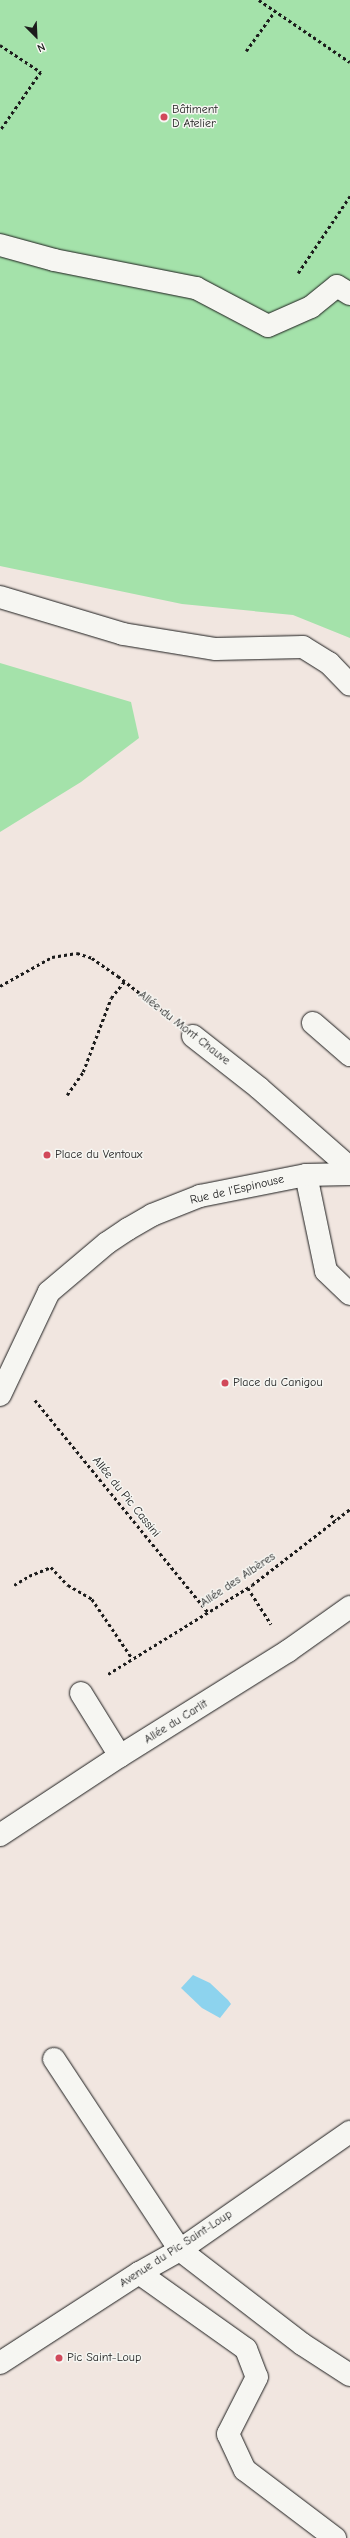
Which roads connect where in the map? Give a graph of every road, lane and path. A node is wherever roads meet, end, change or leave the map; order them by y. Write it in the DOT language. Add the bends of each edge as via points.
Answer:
graph roads {
  1 [pos="259,0"];
  2 [pos="275,11"];
  3 [pos="0,46"];
  4 [pos="246,51"];
  5 [pos="350,62"];
  6 [pos="0,131"];
  7 [pos="350,196"];
  8 [pos="0,245"];
  9 [pos="294,280"];
  10 [pos="350,294"];
  11 [pos="0,597"];
  12 [pos="350,685"];
  13 [pos="125,981"];
  14 [pos="0,986"];
  15 [pos="313,1023"];
  16 [pos="194,1036"];
  17 [pos="350,1055"];
  18 [pos="68,1095"];
  19 [pos="350,1168"];
  20 [pos="350,1174"];
  21 [pos="306,1175"];
  22 [pos="350,1294"];
  23 [pos="30,1393"];
  24 [pos="0,1395"];
  25 [pos="350,1509"];
  26 [pos="331,1515"];
  27 [pos="336,1520"];
  28 [pos="14,1585"];
  29 [pos="248,1588"];
  30 [pos="350,1607"];
  31 [pos="208,1612"];
  32 [pos="288,1651"];
  33 [pos="132,1658"];
  34 [pos="81,1692"];
  35 [pos="120,1756"];
  36 [pos="0,1835"];
  37 [pos="54,2059"];
  38 [pos="350,2132"];
  39 [pos="180,2250"];
  40 [pos="139,2273"];
  41 [pos="0,2363"];
  42 [pos="350,2375"];
  43 [pos="335,2538"];
  1 -- 2 [label="path"];
  2 -- 4 [label="path"];
  2 -- 5 [label="path"];
  3 -- 6 [label="path" via="40,72"];
  7 -- 9 [label="path"];
  8 -- 10 [label="street" via="54,260 196,288 268,326 310,307 337,286"];
  11 -- 12 [label="street" via="123,634 216,649 303,647 329,663"];
  13 -- 14 [label="path, Allée du Mont Chauve" via="92,958 77,953 52,957"];
  13 -- 16 [label="path, Allée du Mont Chauve"];
  13 -- 18 [label="path" via="111,998 83,1072"];
  15 -- 17 [label="street"];
  16 -- 19 [label="street, Allée du Mont Chauve" via="259,1088"];
  20 -- 21 [label="street, Rue de l'Espinouse"];
  21 -- 22 [label="street" via="326,1272"];
  21 -- 24 [label="street, Rue de l'Espinouse" via="200,1196 152,1215 107,1243 49,1292"];
  23 -- 31 [label="path, Allée du Pic Cassini"];
  25 -- 27 [label="path, Allée des Albères"];
  26 -- 27 [label="path"];
  27 -- 29 [label="path, Allée des Albères"];
  28 -- 33 [label="path" via="52,1567 68,1585 92,1599"];
  29 -- 31 [label="path, Allée des Albères"];
  29 -- 32 [label="path"];
  30 -- 32 [label="street, Allée du Carlit"];
  31 -- 33 [label="path, Allée des Albères"];
  32 -- 35 [label="street, Allée du Carlit"];
  33 -- 34 [label="path, Allée des Albères"];
  34 -- 35 [label="street"];
  35 -- 36 [label="street, Allée du Carlit"];
  37 -- 39 [label="street"];
  38 -- 39 [label="street, Avenue du Pic Saint-Loup"];
  39 -- 40 [label="street, Avenue du Pic Saint-Loup"];
  39 -- 42 [label="street" via="302,2344"];
  40 -- 41 [label="street, Avenue du Pic Saint-Loup"];
  40 -- 43 [label="street" via="246,2349 257,2377 228,2434 245,2470"];
}
